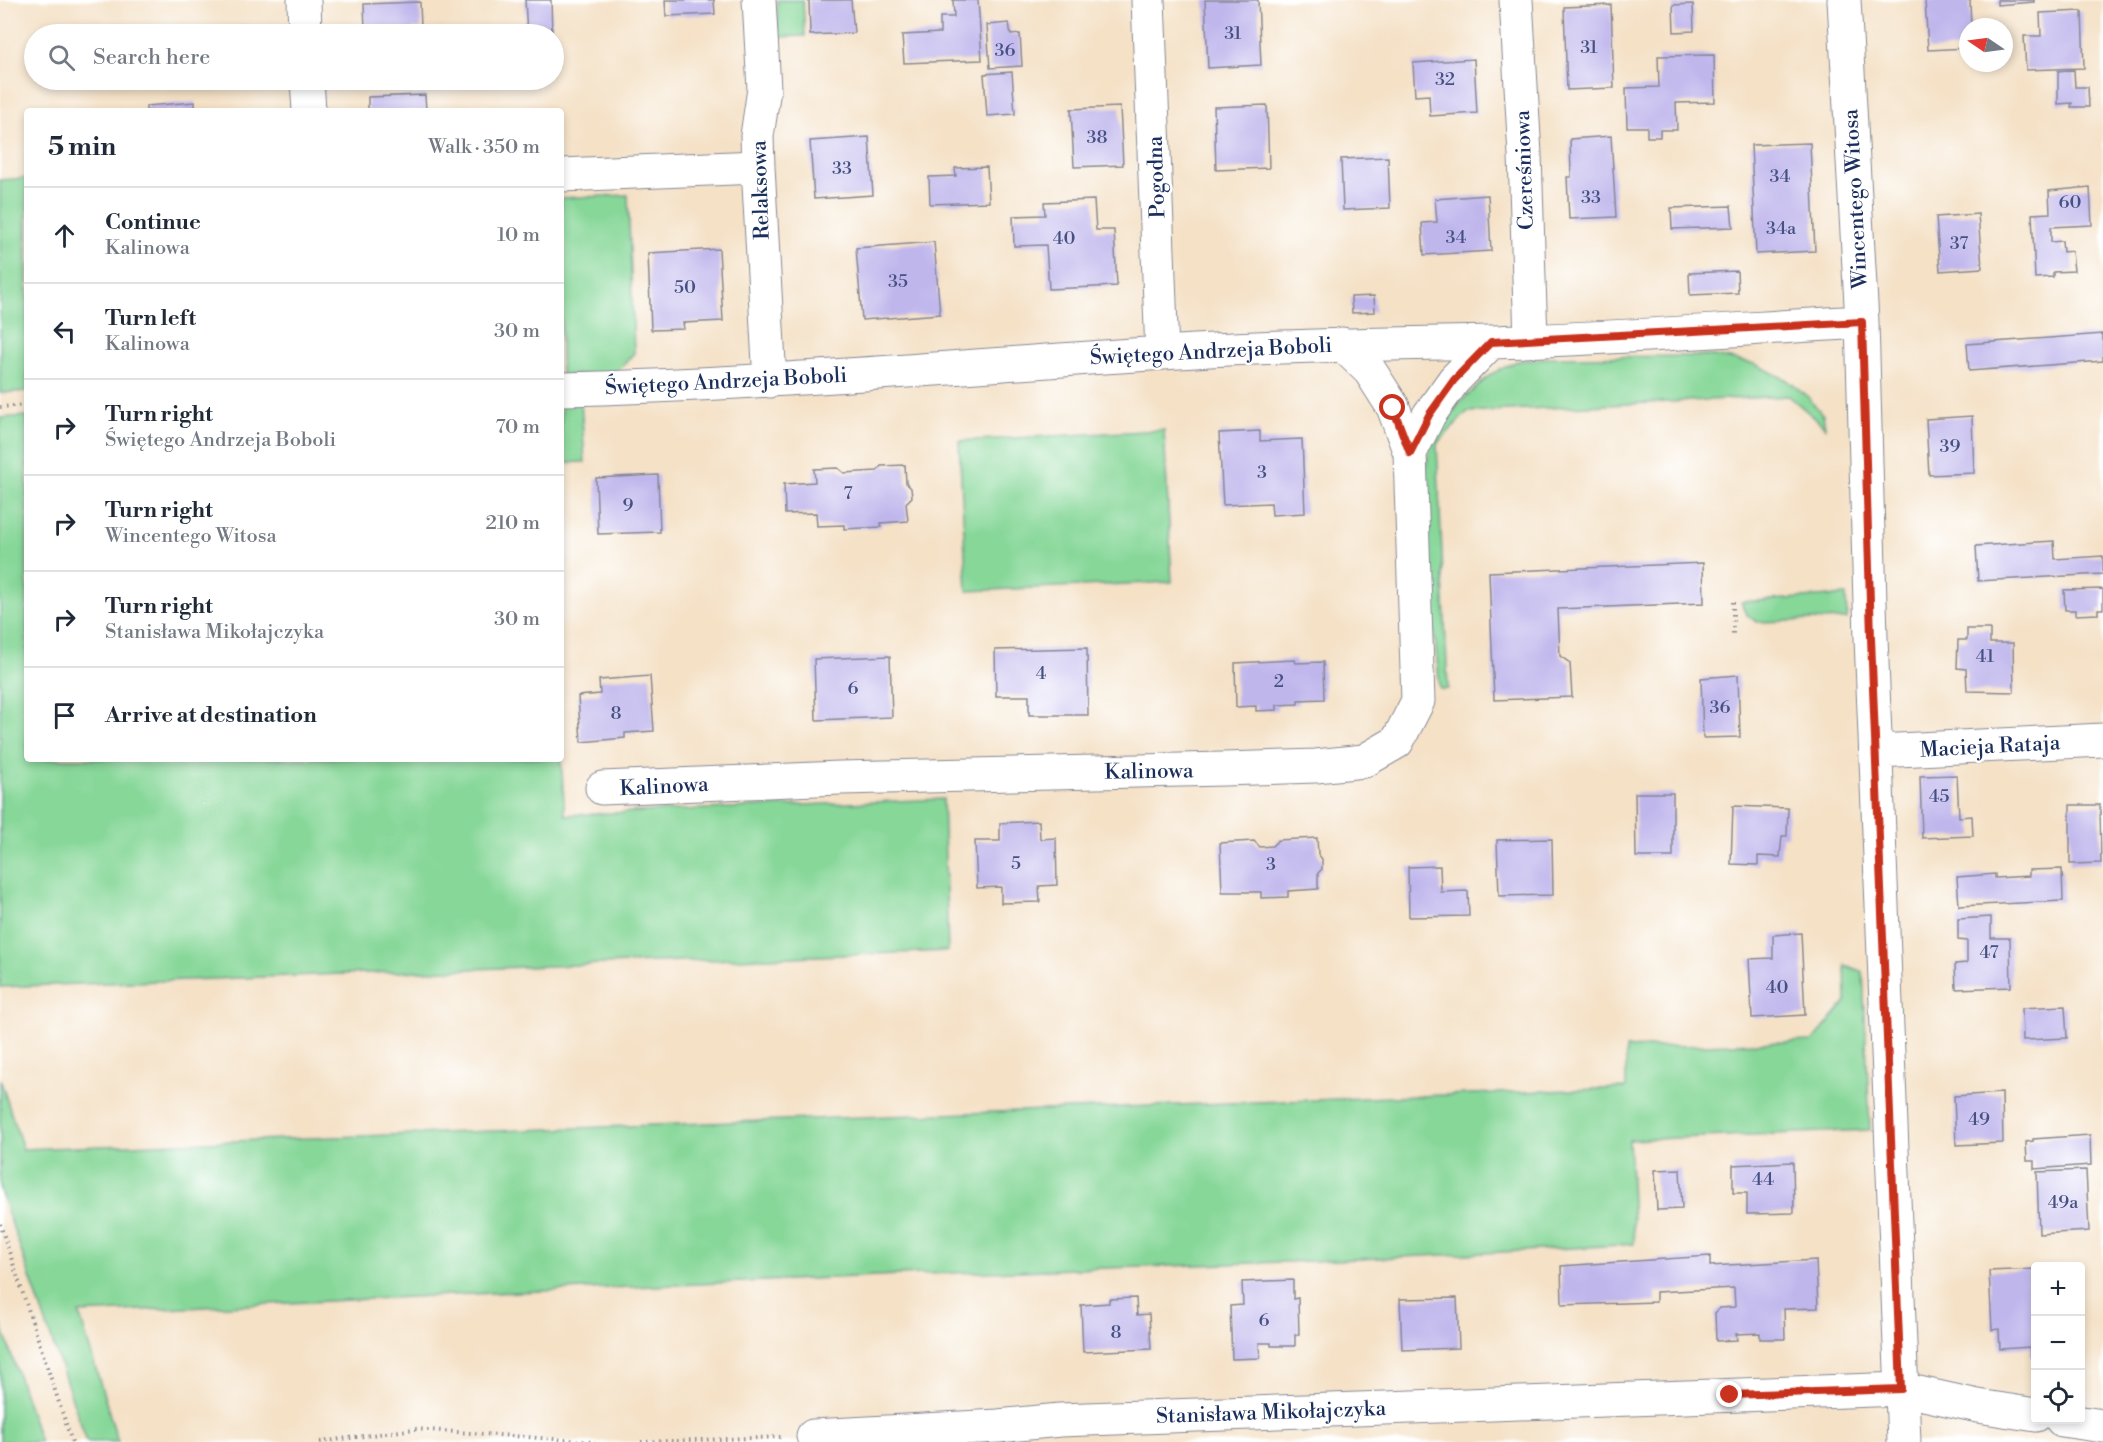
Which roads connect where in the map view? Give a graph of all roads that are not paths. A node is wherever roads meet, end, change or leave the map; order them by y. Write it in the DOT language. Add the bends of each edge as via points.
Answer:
graph roads {
  1 [pos="303,0"];
  2 [pos="759,0"];
  3 [pos="1148,0"];
  4 [pos="1516,0"];
  5 [pos="1844,0"];
  6 [pos="304,24"];
  7 [pos="308,90"];
  8 [pos="309,108"];
  9 [pos="758,167"];
  10 [pos="564,175"];
  11 [pos="1862,322"];
  12 [pos="1531,340"];
  13 [pos="1491,342"];
  14 [pos="1342,344"];
  15 [pos="1162,353"];
  16 [pos="770,381"];
  17 [pos="564,389"];
  18 [pos="1410,453"];
  19 [pos="2103,741"];
  20 [pos="1877,751"];
  21 [pos="602,789"];
  22 [pos="1901,1389"];
  23 [pos="2031,1414"];
  24 [pos="2085,1423"];
  25 [pos="2103,1426"];
  26 [pos="813,1436"];
  27 [pos="1904,1442"];
  1 -- 6 [label="street"];
  2 -- 9 [label="street, Relaksowa" via="764,89 757,136"];
  3 -- 15 [label="street, Pogodna"];
  4 -- 12 [label="street, Czereśniowa"];
  5 -- 11 [label="street, Wincentego Witosa"];
  7 -- 8 [label="street"];
  9 -- 10 [label="street"];
  9 -- 16 [label="street, Relaksowa"];
  11 -- 12 [label="street, Świętego Andrzeja Boboli"];
  11 -- 20 [label="street, Wincentego Witosa"];
  12 -- 13 [label="street, Świętego Andrzeja Boboli"];
  13 -- 14 [label="street, Świętego Andrzeja Boboli"];
  13 -- 18 [label="street, Kalinowa" via="1448,388"];
  14 -- 15 [label="street, Świętego Andrzeja Boboli"];
  14 -- 18 [label="street, Kalinowa" via="1370,371 1393,408"];
  15 -- 16 [label="street, Świętego Andrzeja Boboli"];
  16 -- 17 [label="street, Świętego Andrzeja Boboli"];
  18 -- 21 [label="street, Kalinowa" via="1418,700 1397,742 1364,761"];
  19 -- 20 [label="street, Macieja Rataja"];
  20 -- 22 [label="street, Wincentego Witosa"];
  22 -- 23 [label="street, Stanisława Mikołajczyka"];
  22 -- 26 [label="street, Stanisława Mikołajczyka" via="1060,1420"];
  22 -- 27 [label="street, Wincentego Witosa"];
  24 -- 25 [label="street"];
}
